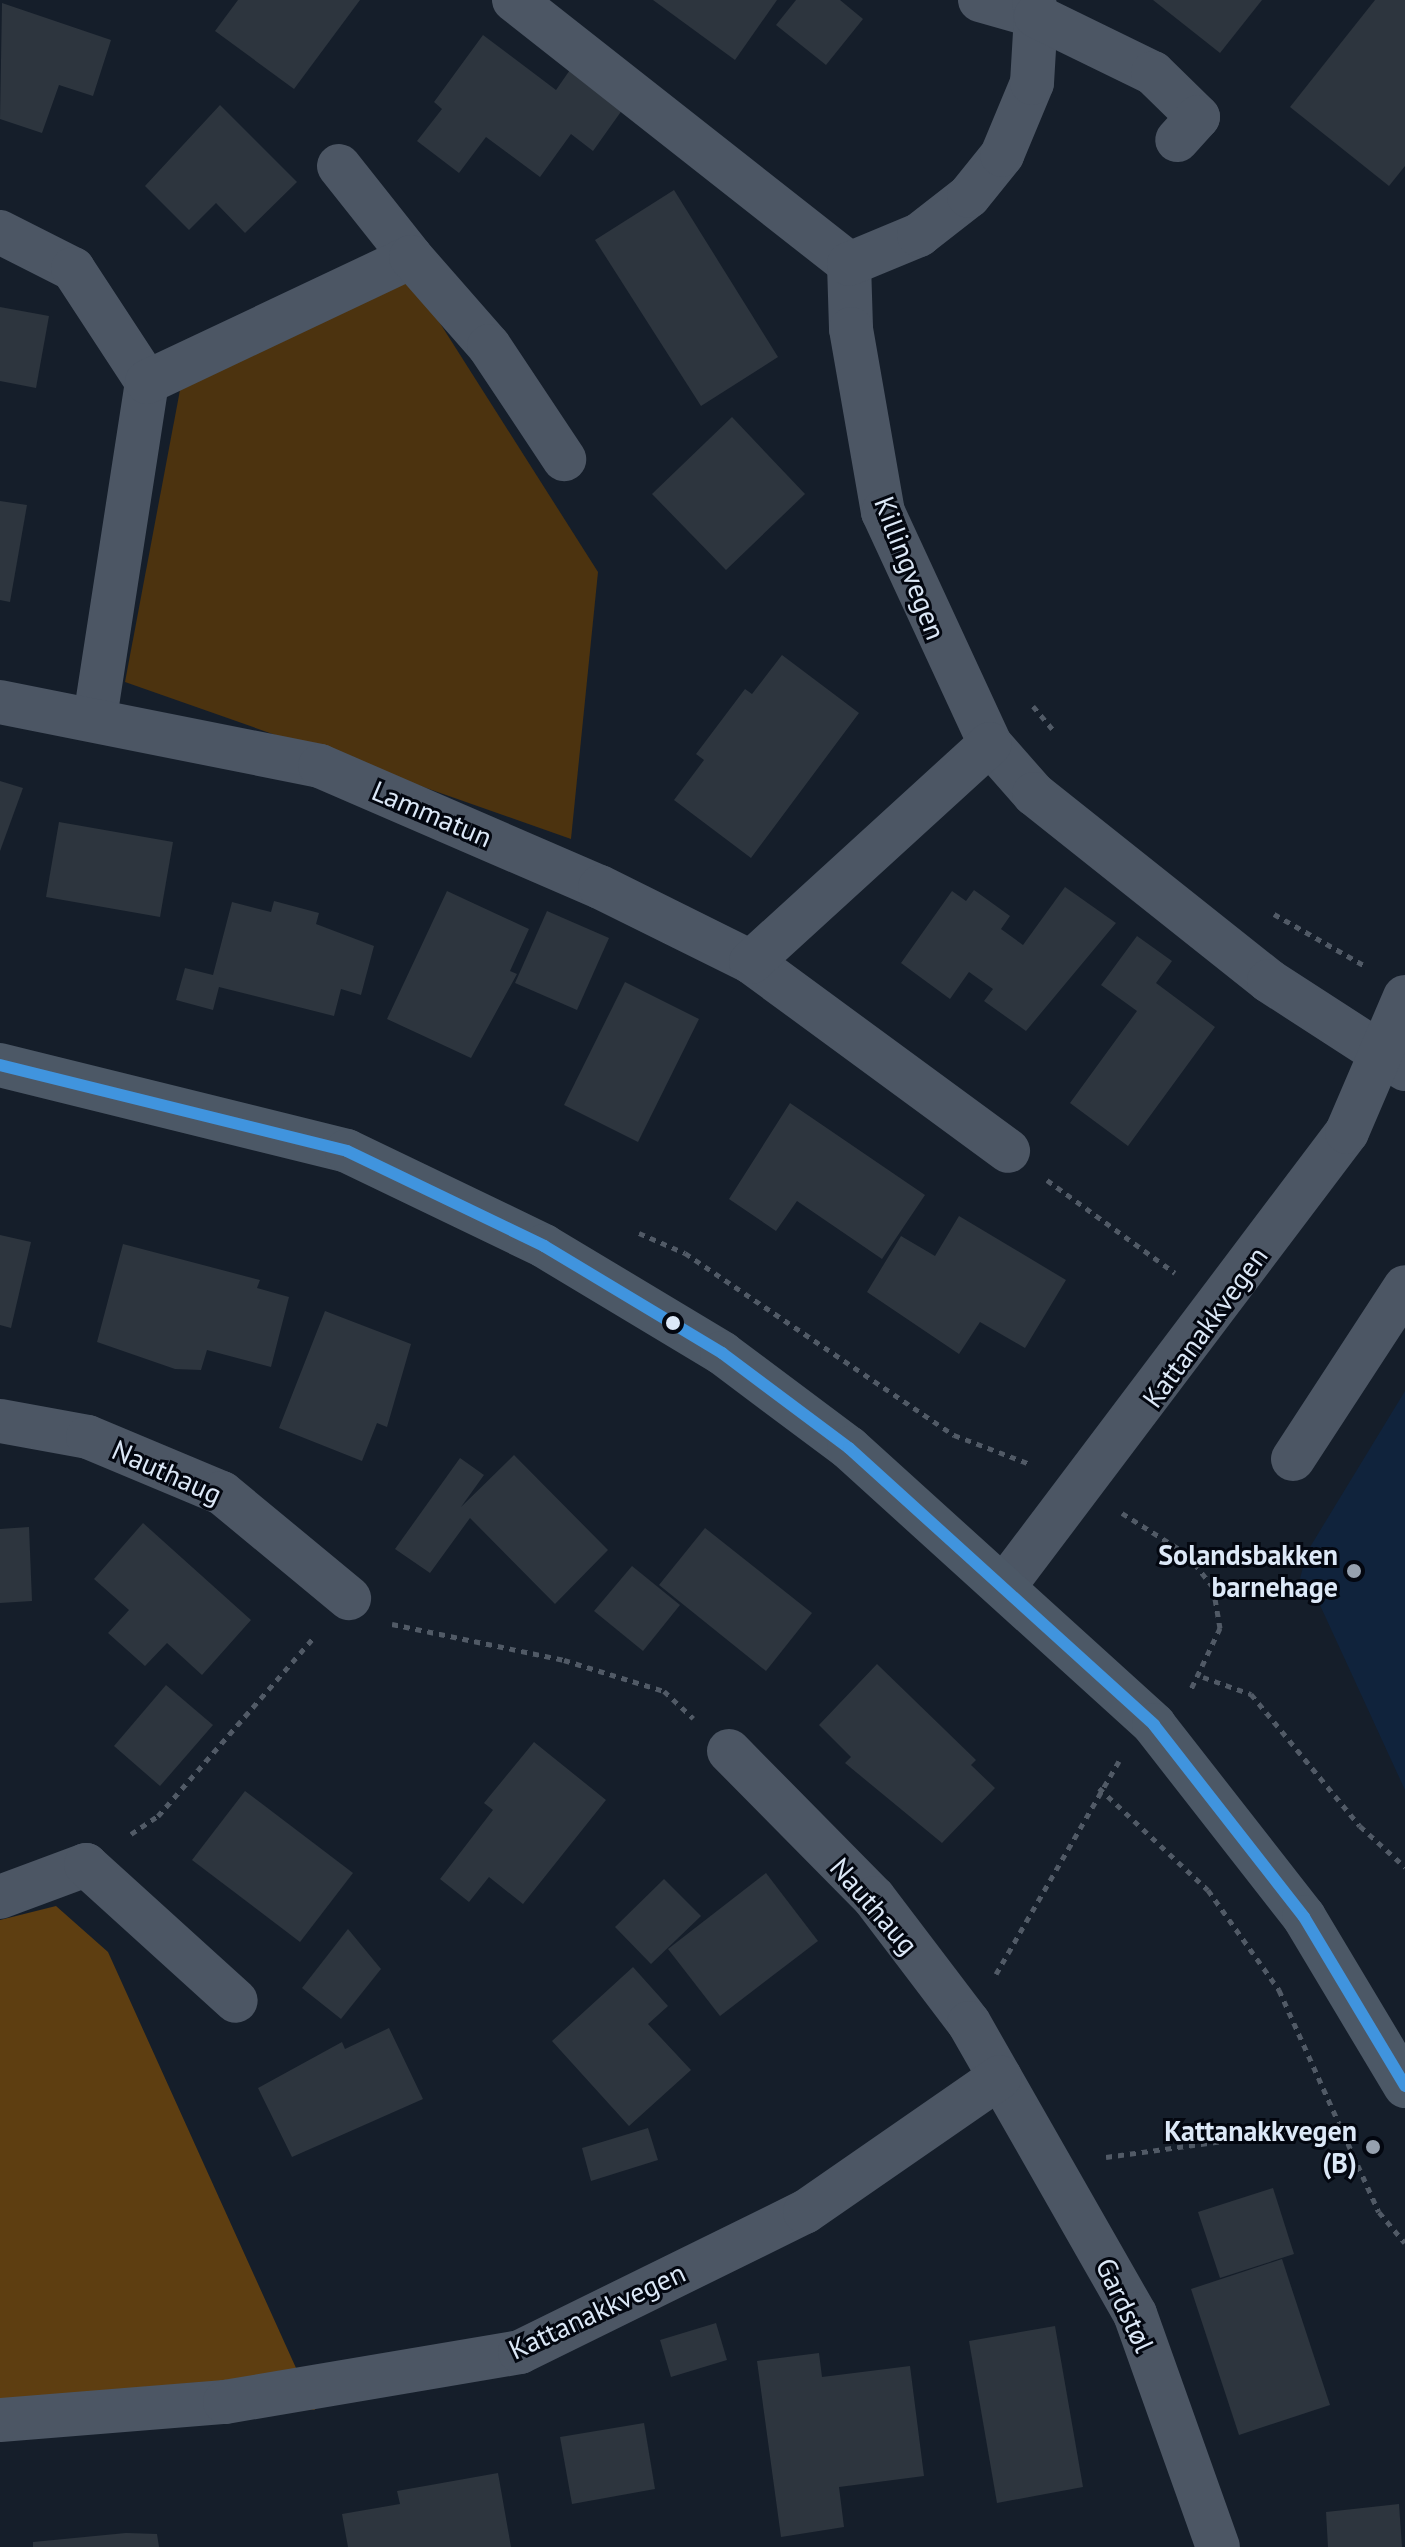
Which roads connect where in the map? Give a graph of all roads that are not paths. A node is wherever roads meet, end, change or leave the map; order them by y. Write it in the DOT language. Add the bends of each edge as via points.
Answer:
graph roads {
  1 [pos="514,0"];
  2 [pos="980,0"];
  3 [pos="1035,8"];
  4 [pos="1177,140"];
  5 [pos="339,166"];
  6 [pos="0,232"];
  7 [pos="411,257"];
  8 [pos="849,264"];
  9 [pos="147,382"];
  10 [pos="564,459"];
  11 [pos="0,702"];
  12 [pos="95,718"];
  13 [pos="990,744"];
  14 [pos="751,962"];
  15 [pos="1391,983"];
  16 [pos="1391,1062"];
  17 [pos="0,1065"];
  18 [pos="1008,1151"];
  19 [pos="1405,1287"];
  20 [pos="0,1421"];
  21 [pos="1293,1459"];
  22 [pos="1006,1584"];
  23 [pos="349,1598"];
  24 [pos="729,1751"];
  25 [pos="0,1897"];
  26 [pos="236,2001"];
  27 [pos="1000,2077"];
  28 [pos="1405,2086"];
  29 [pos="0,2420"];
  30 [pos="1218,2547"];
  1 -- 8 [label="street"];
  2 -- 3 [label="street"];
  3 -- 4 [label="street" via="1153,73 1198,117"];
  3 -- 8 [label="street" via="1032,83 1002,155 969,196 919,235"];
  5 -- 7 [label="street"];
  6 -- 9 [label="street" via="73,269"];
  7 -- 9 [label="street"];
  7 -- 10 [label="street" via="489,346"];
  8 -- 13 [label="street, Killingvegen" via="851,329 883,512"];
  9 -- 12 [label="street"];
  11 -- 12 [label="street, Lammatun"];
  12 -- 14 [label="street, Lammatun" via="320,766 600,887"];
  13 -- 14 [label="street"];
  13 -- 16 [label="street, Killingvegen" via="1034,794 1269,981"];
  14 -- 18 [label="street, Lammatun"];
  15 -- 16 [label="street, Kattanakkvegen"];
  16 -- 22 [label="street, Kattanakkvegen" via="1221,1306"];
  17 -- 22 [label="main road" via="347,1151 544,1246 722,1353 849,1448"];
  19 -- 21 [label="street"];
  20 -- 23 [label="street, Nauthaug" via="88,1437 222,1493"];
  22 -- 28 [label="main road" via="1204,1780 1304,1917"];
  24 -- 27 [label="street, Nauthaug" via="874,1898 969,2023"];
  25 -- 26 [label="street" via="86,1865"];
  27 -- 29 [label="street, Kattanakkvegen" via="805,2212 520,2352 225,2402"];
  27 -- 30 [label="street, Gardstøl" via="1135,2314"];
}
